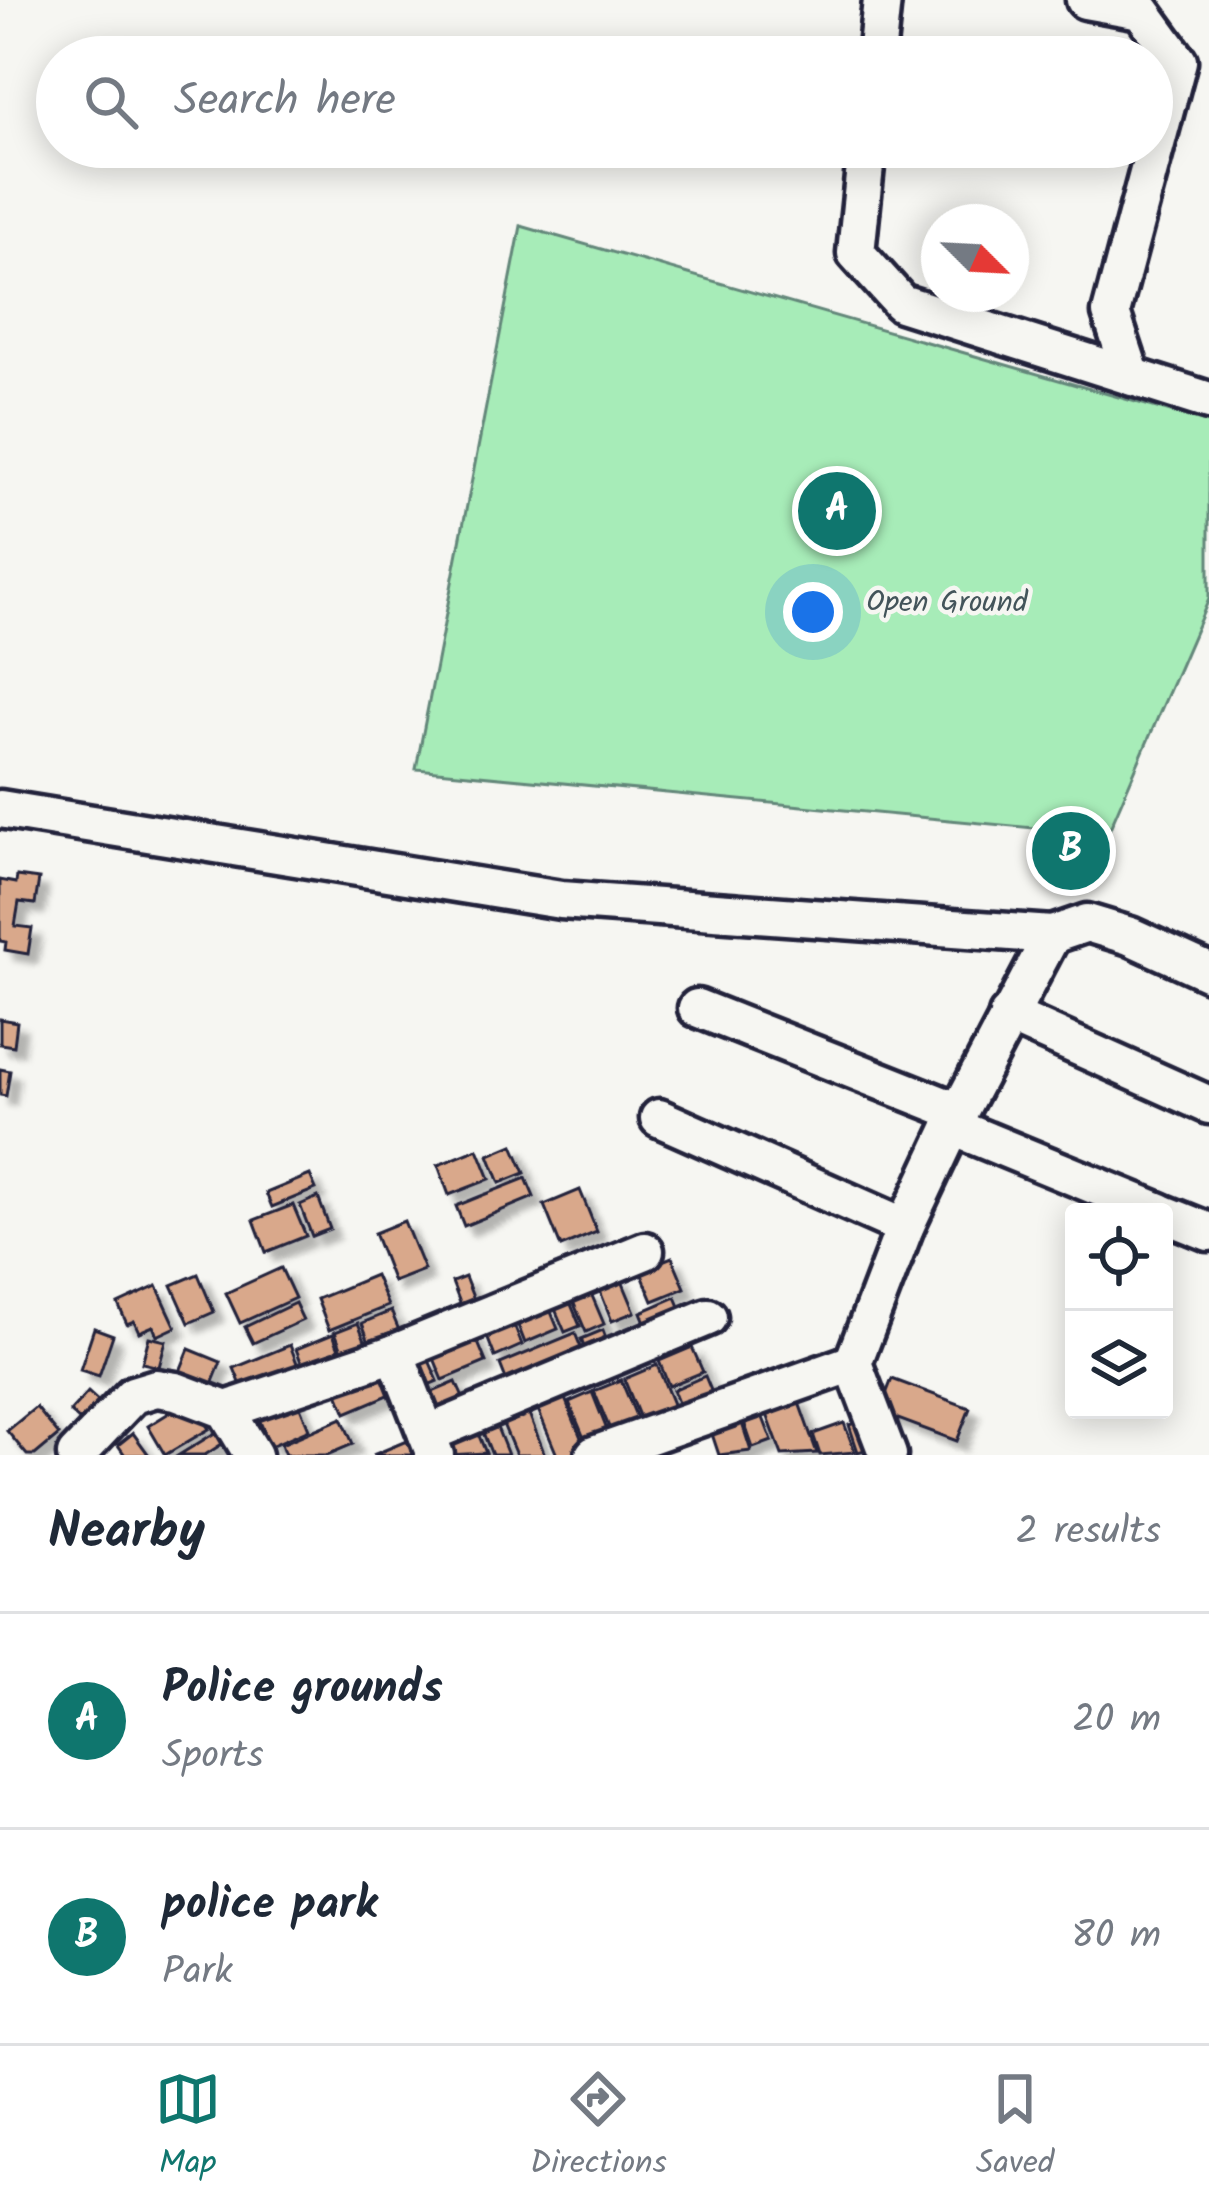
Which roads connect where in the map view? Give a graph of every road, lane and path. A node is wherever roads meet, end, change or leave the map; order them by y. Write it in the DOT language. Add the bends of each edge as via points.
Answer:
graph roads {
  1 [pos="882,0"];
  2 [pos="1085,0"];
  3 [pos="878,36"];
  4 [pos="1160,36"];
  5 [pos="865,168"];
  6 [pos="1150,168"];
  7 [pos="1132,377"];
  8 [pos="1209,401"];
  9 [pos="0,809"];
  10 [pos="1052,935"];
  11 [pos="1209,972"];
  12 [pos="697,1008"];
  13 [pos="1008,1015"];
  14 [pos="1209,1105"];
  15 [pos="659,1118"];
  16 [pos="956,1119"];
  17 [pos="1188,1217"];
  18 [pos="905,1227"];
  19 [pos="645,1252"];
  20 [pos="708,1317"];
  21 [pos="395,1353"];
  22 [pos="854,1363"];
  23 [pos="226,1410"];
  24 [pos="431,1444"];
  25 [pos="885,1454"];
  26 [pos="76,1455"];
  27 [pos="253,1455"];
  28 [pos="594,1455"];
  1 -- 3 [label="street"];
  2 -- 4 [label="street" via="1141,10"];
  5 -- 7 [label="street" via="856,253 901,303"];
  6 -- 7 [label="street" via="1112,313"];
  7 -- 8 [label="street"];
  9 -- 10 [label="street" via="561,900"];
  10 -- 11 [label="street" via="1087,923"];
  10 -- 13 [label="street"];
  12 -- 16 [label="street"];
  13 -- 14 [label="street"];
  13 -- 16 [label="street"];
  15 -- 18 [label="street"];
  16 -- 17 [label="street"];
  16 -- 18 [label="street"];
  18 -- 22 [label="street"];
  19 -- 21 [label="street"];
  20 -- 24 [label="street"];
  21 -- 23 [label="street"];
  21 -- 24 [label="street"];
  22 -- 25 [label="street"];
  22 -- 28 [label="street"];
  23 -- 26 [label="street" via="157,1388 134,1395"];
  23 -- 27 [label="street"];
}
